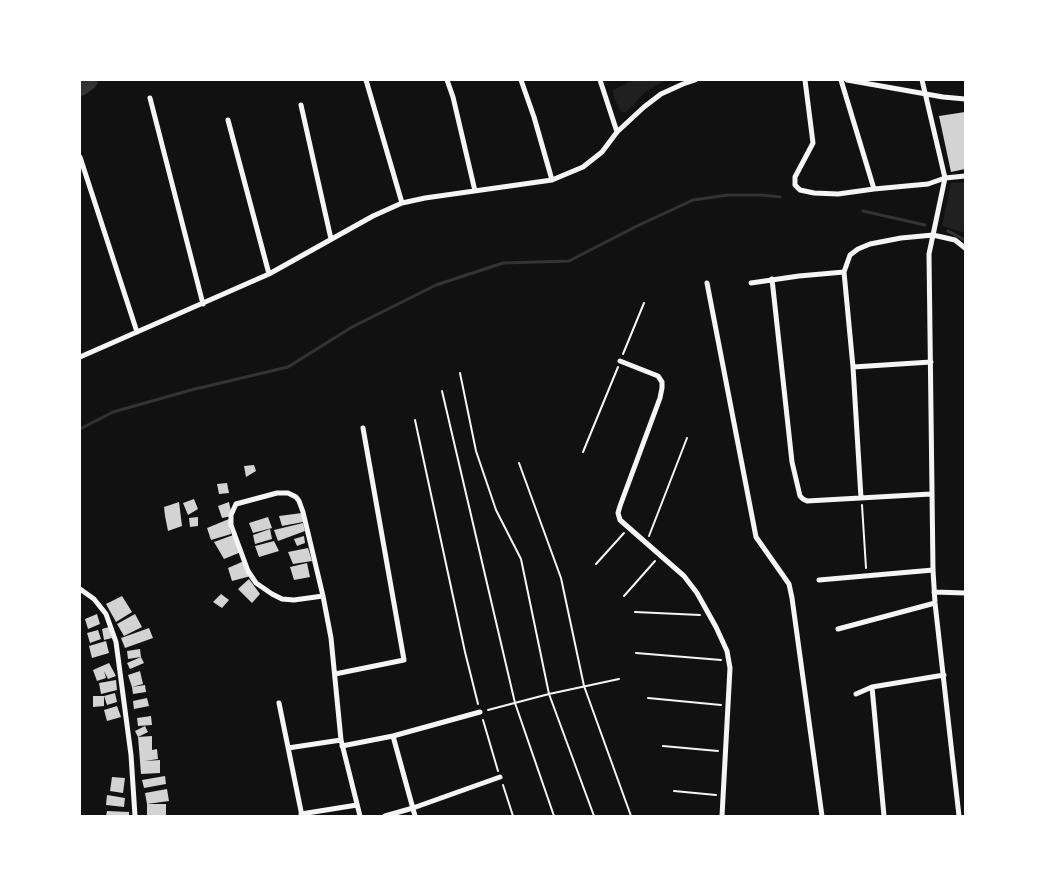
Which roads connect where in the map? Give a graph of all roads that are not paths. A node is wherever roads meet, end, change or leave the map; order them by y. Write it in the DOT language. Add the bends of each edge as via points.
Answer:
graph roads {
  1 [pos="366,80"];
  2 [pos="447,80"];
  3 [pos="521,80"];
  4 [pos="600,80"];
  5 [pos="695,80"];
  6 [pos="804,80"];
  7 [pos="841,80"];
  8 [pos="847,80"];
  9 [pos="922,80"];
  10 [pos="682,82"];
  11 [pos="926,94"];
  12 [pos="150,98"];
  13 [pos="965,99"];
  14 [pos="301,105"];
  15 [pos="228,120"];
  16 [pos="617,132"];
  17 [pos="80,157"];
  18 [pos="965,176"];
  19 [pos="945,178"];
  20 [pos="552,180"];
  21 [pos="874,189"];
  22 [pos="475,191"];
  23 [pos="402,203"];
  24 [pos="933,235"];
  25 [pos="331,239"];
  26 [pos="965,248"];
  27 [pos="844,272"];
  28 [pos="269,274"];
  29 [pos="772,279"];
  30 [pos="707,283"];
  31 [pos="751,283"];
  32 [pos="202,304"];
  33 [pos="137,332"];
  34 [pos="80,357"];
  35 [pos="620,361"];
  36 [pos="931,362"];
  37 [pos="853,367"];
  38 [pos="363,428"];
  39 [pos="931,494"];
  40 [pos="861,498"];
  41 [pos="933,570"];
  42 [pos="819,580"];
  43 [pos="80,589"];
  44 [pos="934,592"];
  45 [pos="965,593"];
  46 [pos="323,596"];
  47 [pos="935,602"];
  48 [pos="838,629"];
  49 [pos="335,674"];
  50 [pos="944,675"];
  51 [pos="872,688"];
  52 [pos="856,694"];
  53 [pos="279,703"];
  54 [pos="480,712"];
  55 [pos="393,736"];
  56 [pos="341,740"];
  57 [pos="342,746"];
  58 [pos="288,748"];
  59 [pos="500,777"];
  60 [pos="356,805"];
  61 [pos="413,808"];
  62 [pos="302,815"];
  63 [pos="135,816"];
  64 [pos="360,816"];
  65 [pos="385,816"];
  66 [pos="415,816"];
  67 [pos="722,816"];
  68 [pos="822,816"];
  69 [pos="884,816"];
  70 [pos="959,816"];
  1 -- 23 [label="street"];
  2 -- 22 [label="street"];
  3 -- 20 [label="street"];
  4 -- 16 [label="street"];
  5 -- 10 [label="street"];
  6 -- 21 [label="street" via="813,143 794,177 795,185 800,190 814,193 838,194"];
  7 -- 21 [label="street"];
  8 -- 11 [label="street"];
  9 -- 11 [label="street"];
  10 -- 16 [label="street" via="644,107"];
  11 -- 13 [label="street"];
  11 -- 19 [label="street"];
  12 -- 32 [label="street"];
  14 -- 25 [label="street"];
  15 -- 28 [label="street"];
  16 -- 20 [label="street" via="602,152 583,167"];
  17 -- 33 [label="street"];
  18 -- 19 [label="street"];
  19 -- 21 [label="street" via="928,184"];
  19 -- 24 [label="street"];
  20 -- 22 [label="street"];
  22 -- 23 [label="street"];
  23 -- 25 [label="street"];
  24 -- 26 [label="street" via="955,240"];
  24 -- 27 [label="street" via="870,244 850,255"];
  24 -- 36 [label="street" via="929,254"];
  25 -- 28 [label="street"];
  27 -- 29 [label="street"];
  27 -- 37 [label="street"];
  28 -- 32 [label="street"];
  29 -- 31 [label="street"];
  29 -- 40 [label="street" via="792,462 800,496 807,501"];
  30 -- 68 [label="street" via="756,537 789,584"];
  32 -- 33 [label="street"];
  33 -- 34 [label="street"];
  35 -- 67 [label="street" via="658,376 662,382 660,398 620,506 620,520 684,576 710,615 727,651 730,668"];
  36 -- 37 [label="street"];
  36 -- 39 [label="street"];
  37 -- 40 [label="street"];
  38 -- 49 [label="street" via="404,660"];
  39 -- 40 [label="street"];
  39 -- 41 [label="street"];
  41 -- 42 [label="street"];
  41 -- 44 [label="street"];
  43 -- 63 [label="street" via="106,614 116,642 131,755"];
  44 -- 45 [label="street"];
  44 -- 47 [label="street"];
  46 -- 46 [label="street" via="303,512 296,497 288,493 277,494 236,504 231,525 248,571 256,583 282,599"];
  46 -- 49 [label="street"];
  47 -- 48 [label="street"];
  47 -- 50 [label="street"];
  49 -- 56 [label="street"];
  50 -- 51 [label="street"];
  50 -- 70 [label="street"];
  51 -- 52 [label="street"];
  51 -- 69 [label="street"];
  53 -- 58 [label="street"];
  54 -- 55 [label="street"];
  55 -- 57 [label="street"];
  55 -- 61 [label="street"];
  56 -- 57 [label="street"];
  56 -- 58 [label="street"];
  57 -- 60 [label="street"];
  58 -- 62 [label="street"];
  59 -- 61 [label="street"];
  60 -- 62 [label="street"];
  60 -- 64 [label="street"];
  61 -- 65 [label="street"];
  61 -- 66 [label="street"];
}
